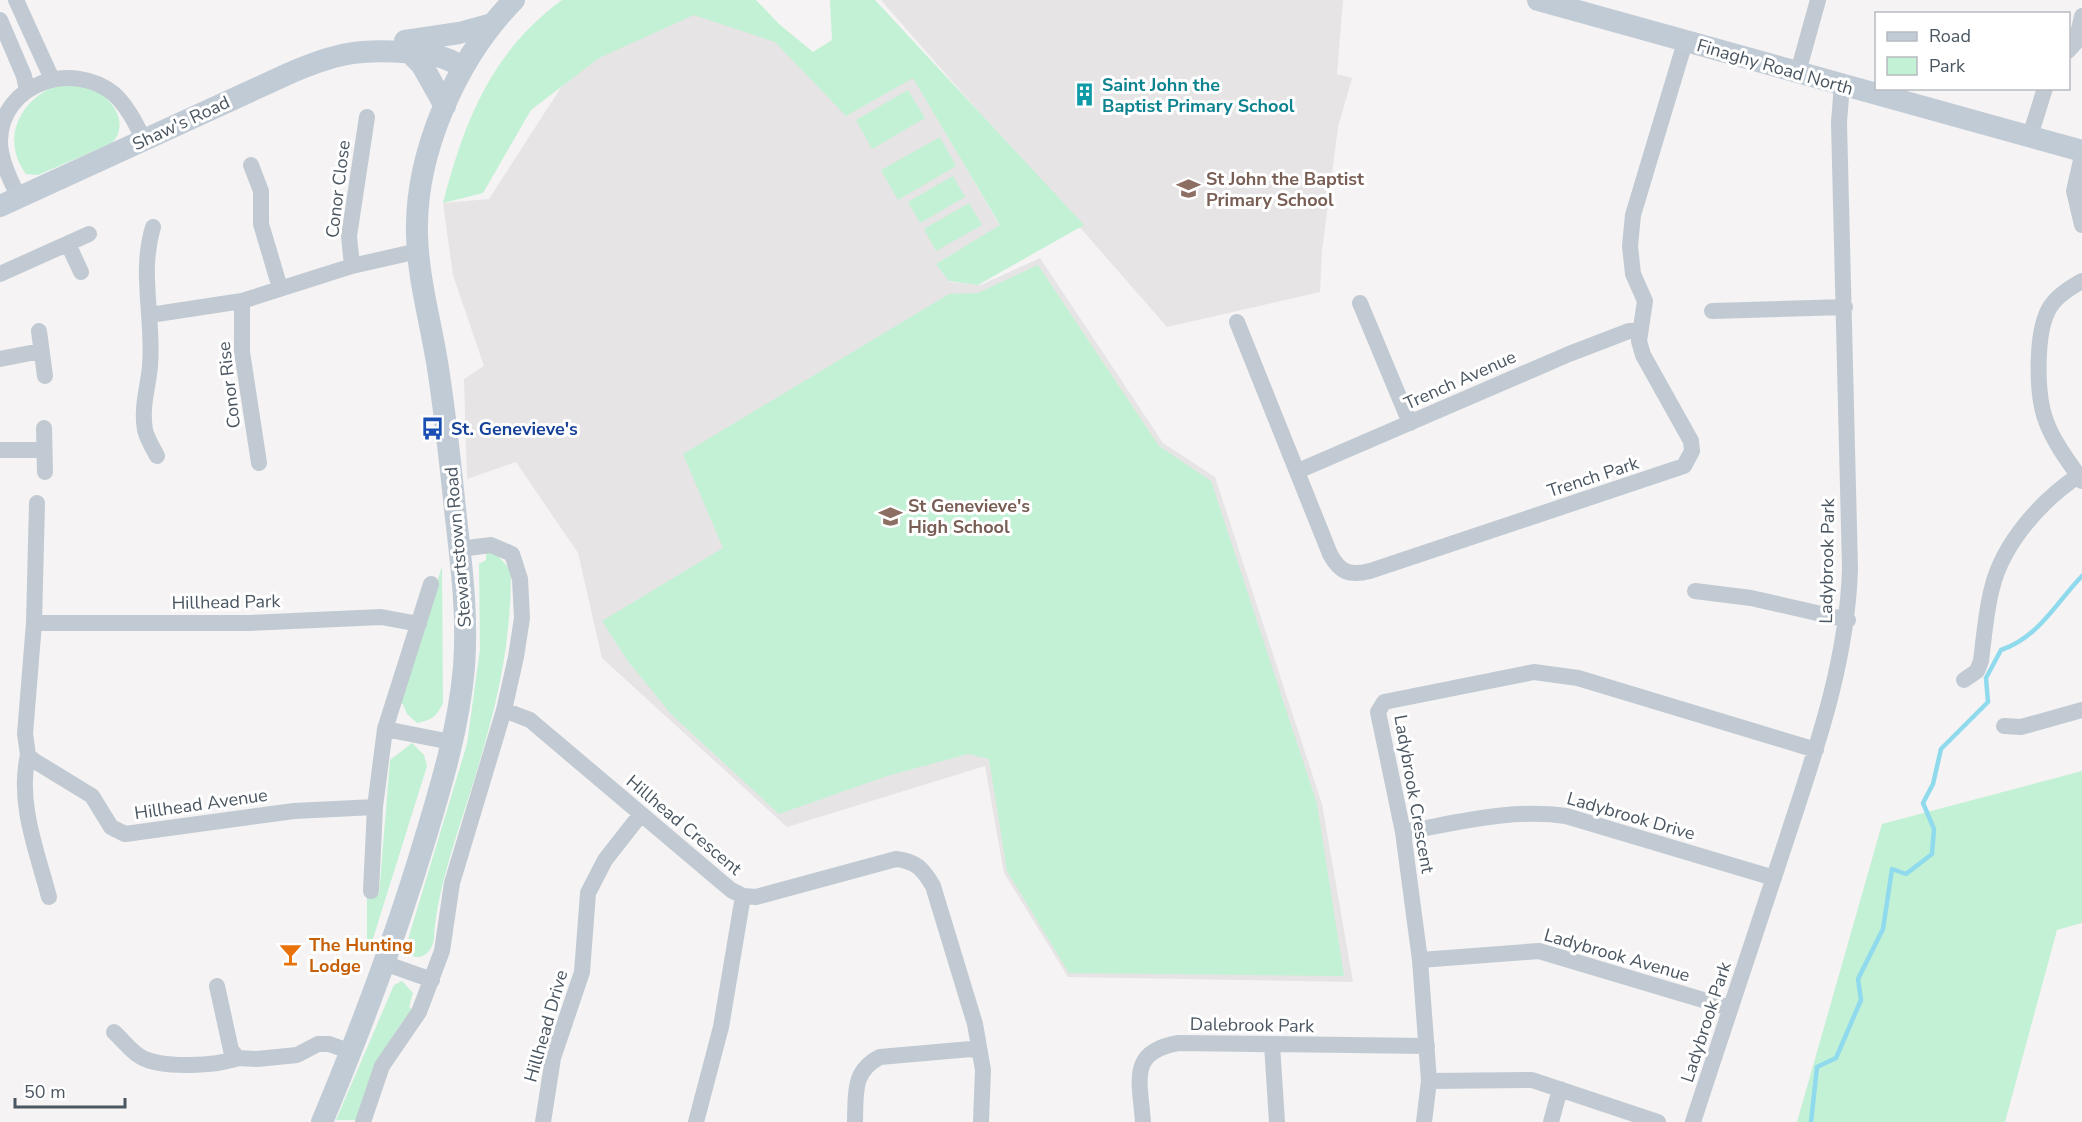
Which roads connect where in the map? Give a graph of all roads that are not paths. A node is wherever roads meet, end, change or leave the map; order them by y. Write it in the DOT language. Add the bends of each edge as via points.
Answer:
graph roads {
  1 [pos="16,0"];
  2 [pos="514,0"];
  3 [pos="1538,0"];
  4 [pos="1818,0"];
  5 [pos="2082,16"];
  6 [pos="0,20"];
  7 [pos="492,24"];
  8 [pos="1685,42"];
  9 [pos="2070,49"];
  10 [pos="365,50"];
  11 [pos="409,52"];
  12 [pos="463,67"];
  13 [pos="1798,72"];
  14 [pos="52,79"];
  15 [pos="1842,85"];
  16 [pos="27,90"];
  17 [pos="2045,90"];
  18 [pos="445,106"];
  19 [pos="367,117"];
  20 [pos="2030,136"];
  21 [pos="144,141"];
  22 [pos="2082,151"];
  23 [pos="2082,156"];
  24 [pos="251,165"];
  25 [pos="9,202"];
  26 [pos="2082,225"];
  27 [pos="153,227"];
  28 [pos="89,234"];
  29 [pos="68,244"];
  30 [pos="418,251"];
  31 [pos="352,266"];
  32 [pos="81,272"];
  33 [pos="0,274"];
  34 [pos="2082,280"];
  35 [pos="280,288"];
  36 [pos="242,301"];
  37 [pos="1360,303"];
  38 [pos="1845,307"];
  39 [pos="1712,311"];
  40 [pos="150,315"];
  41 [pos="1237,322"];
  42 [pos="39,331"];
  43 [pos="1640,331"];
  44 [pos="42,351"];
  45 [pos="0,358"];
  46 [pos="45,376"];
  47 [pos="1410,423"];
  48 [pos="44,429"];
  49 [pos="0,450"];
  50 [pos="44,450"];
  51 [pos="157,456"];
  52 [pos="259,464"];
  53 [pos="1298,471"];
  54 [pos="45,472"];
  55 [pos="2080,478"];
  56 [pos="37,503"];
  57 [pos="460,549"];
  58 [pos="431,584"];
  59 [pos="1695,591"];
  60 [pos="1848,620"];
  61 [pos="34,623"];
  62 [pos="419,624"];
  63 [pos="1964,680"];
  64 [pos="504,710"];
  65 [pos="2082,710"];
  66 [pos="2004,726"];
  67 [pos="386,729"];
  68 [pos="451,742"];
  69 [pos="1816,750"];
  70 [pos="28,755"];
  71 [pos="375,807"];
  72 [pos="641,814"];
  73 [pos="1403,832"];
  74 [pos="1774,878"];
  75 [pos="371,891"];
  76 [pos="743,896"];
  77 [pos="49,897"];
  78 [pos="1420,960"];
  79 [pos="384,963"];
  80 [pos="432,980"];
  81 [pos="217,986"];
  82 [pos="1730,1008"];
  83 [pos="114,1032"];
  84 [pos="1272,1045"];
  85 [pos="1427,1046"];
  86 [pos="352,1052"];
  87 [pos="980,1052"];
  88 [pos="238,1058"];
  89 [pos="1429,1081"];
  90 [pos="1560,1089"];
  91 [pos="322,1122"];
  92 [pos="363,1122"];
  93 [pos="543,1122"];
  94 [pos="696,1122"];
  95 [pos="855,1122"];
  96 [pos="981,1122"];
  97 [pos="1143,1122"];
  98 [pos="1277,1122"];
  99 [pos="1424,1122"];
  100 [pos="1551,1122"];
  101 [pos="1658,1122"];
  102 [pos="1693,1122"];
  1 -- 14 [label="street"];
  2 -- 7 [label="street, Stewartstown Road"];
  3 -- 8 [label="street, Finaghy Road North"];
  4 -- 13 [label="street"];
  5 -- 9 [label="street" via="2076,42"];
  6 -- 16 [label="street"];
  7 -- 10 [label="street, Shaw's Road"];
  7 -- 12 [label="street, Stewartstown Road"];
  8 -- 13 [label="street, Finaghy Road North"];
  8 -- 43 [label="street, Trench Park" via="1633,215 1633,273 1645,301"];
  10 -- 11 [label="street, Shaw's Road"];
  10 -- 21 [label="street, Shaw's Road" via="299,69"];
  11 -- 12 [label="street, Shaw's Road" via="436,54"];
  11 -- 18 [label="street" via="422,66"];
  12 -- 18 [label="street, Stewartstown Road"];
  13 -- 15 [label="street, Finaghy Road North"];
  14 -- 16 [label="street"];
  14 -- 21 [label="street" via="84,78 105,88 122,102"];
  15 -- 20 [label="street, Finaghy Road North"];
  15 -- 38 [label="street, Ladybrook Park" via="1839,122"];
  16 -- 25 [label="street" via="4,120 0,142"];
  17 -- 20 [label="street"];
  18 -- 30 [label="street, Stewartstown Road" via="425,168 418,211"];
  19 -- 31 [label="street, Conor Close" via="349,236"];
  20 -- 22 [label="street, Finaghy Road North"];
  21 -- 25 [label="street, Shaw's Road"];
  23 -- 26 [label="street" via="2074,191"];
  24 -- 35 [label="street" via="261,191 261,224"];
  27 -- 40 [label="street" via="145,260"];
  28 -- 29 [label="street"];
  29 -- 32 [label="street"];
  29 -- 33 [label="street"];
  30 -- 31 [label="street"];
  30 -- 57 [label="street, Stewartstown Road" via="450,453"];
  31 -- 35 [label="street"];
  34 -- 55 [label="street" via="2058,296 2049,308 2041,331 2039,376 2046,422"];
  35 -- 36 [label="street"];
  36 -- 40 [label="street"];
  36 -- 52 [label="street, Conor Rise" via="242,352"];
  37 -- 47 [label="street"];
  38 -- 39 [label="street"];
  38 -- 60 [label="street, Ladybrook Park"];
  40 -- 51 [label="street" via="150,366 143,404 145,433"];
  41 -- 53 [label="street, Trench Park"];
  42 -- 44 [label="street"];
  43 -- 47 [label="street, Trench Avenue" via="1629,331 1569,354"];
  43 -- 53 [label="street, Trench Park" via="1643,354 1691,441 1690,459 1675,470 1370,571 1348,574 1330,554"];
  44 -- 45 [label="street"];
  44 -- 46 [label="street"];
  47 -- 53 [label="street, Trench Avenue"];
  48 -- 50 [label="street"];
  49 -- 50 [label="street"];
  50 -- 54 [label="street"];
  55 -- 63 [label="street" via="2042,507 2009,548 1992,588 1981,661 1977,671"];
  56 -- 61 [label="street"];
  57 -- 64 [label="street" via="492,545 512,554 518,565 522,618"];
  57 -- 68 [label="street, Stewartstown Road" via="465,642"];
  58 -- 62 [label="street"];
  59 -- 60 [label="street" via="1750,598"];
  60 -- 69 [label="street, Ladybrook Park"];
  61 -- 62 [label="street, Hillhead Park" via="381,617"];
  61 -- 70 [label="street" via="25,734"];
  62 -- 67 [label="street"];
  64 -- 72 [label="street, Hillhead Crescent" via="530,720"];
  64 -- 80 [label="street" via="452,883 442,951"];
  65 -- 66 [label="street" via="2021,727"];
  67 -- 68 [label="street"];
  67 -- 71 [label="street"];
  68 -- 79 [label="street, Stewartstown Road" via="435,807"];
  69 -- 73 [label="street, Ladybrook Crescent" via="1578,678 1534,672 1384,702 1378,712"];
  69 -- 74 [label="street, Ladybrook Park"];
  70 -- 71 [label="street, Hillhead Avenue" via="92,796 111,827 125,834 294,811"];
  70 -- 77 [label="street" via="24,771 26,807"];
  71 -- 75 [label="street"];
  72 -- 76 [label="street, Hillhead Crescent"];
  72 -- 93 [label="street, Hillhead Drive" via="605,860 588,893 582,972 553,1058"];
  73 -- 74 [label="street, Ladybrook Drive" via="1543,812"];
  73 -- 78 [label="street, Ladybrook Crescent"];
  74 -- 82 [label="street, Ladybrook Park"];
  76 -- 87 [label="street" via="756,897 896,859 910,860 924,869 968,994"];
  76 -- 94 [label="street, Hillhead Crescent" via="721,1027"];
  78 -- 82 [label="street, Ladybrook Avenue" via="1539,951"];
  78 -- 85 [label="street, Ladybrook Crescent"];
  79 -- 80 [label="street"];
  79 -- 86 [label="street, Stewartstown Road"];
  80 -- 92 [label="street" via="419,1012 382,1066"];
  81 -- 88 [label="street" via="231,1050"];
  82 -- 102 [label="street, Ladybrook Park"];
  83 -- 88 [label="street" via="128,1048 150,1061 190,1065"];
  84 -- 85 [label="street, Dalebrook Park"];
  84 -- 97 [label="street, Dalebrook Park" via="1158,1046 1144,1060 1140,1077"];
  84 -- 98 [label="street"];
  85 -- 89 [label="street, Ladybrook Crescent"];
  86 -- 88 [label="street" via="318,1044 297,1055"];
  86 -- 91 [label="street, Stewartstown Road"];
  87 -- 95 [label="street" via="971,1049 880,1058 867,1064 860,1071"];
  87 -- 96 [label="street"];
  89 -- 90 [label="street" via="1532,1080"];
  89 -- 99 [label="street, Ladybrook Crescent"];
  90 -- 100 [label="street"];
  90 -- 101 [label="street"];
}
